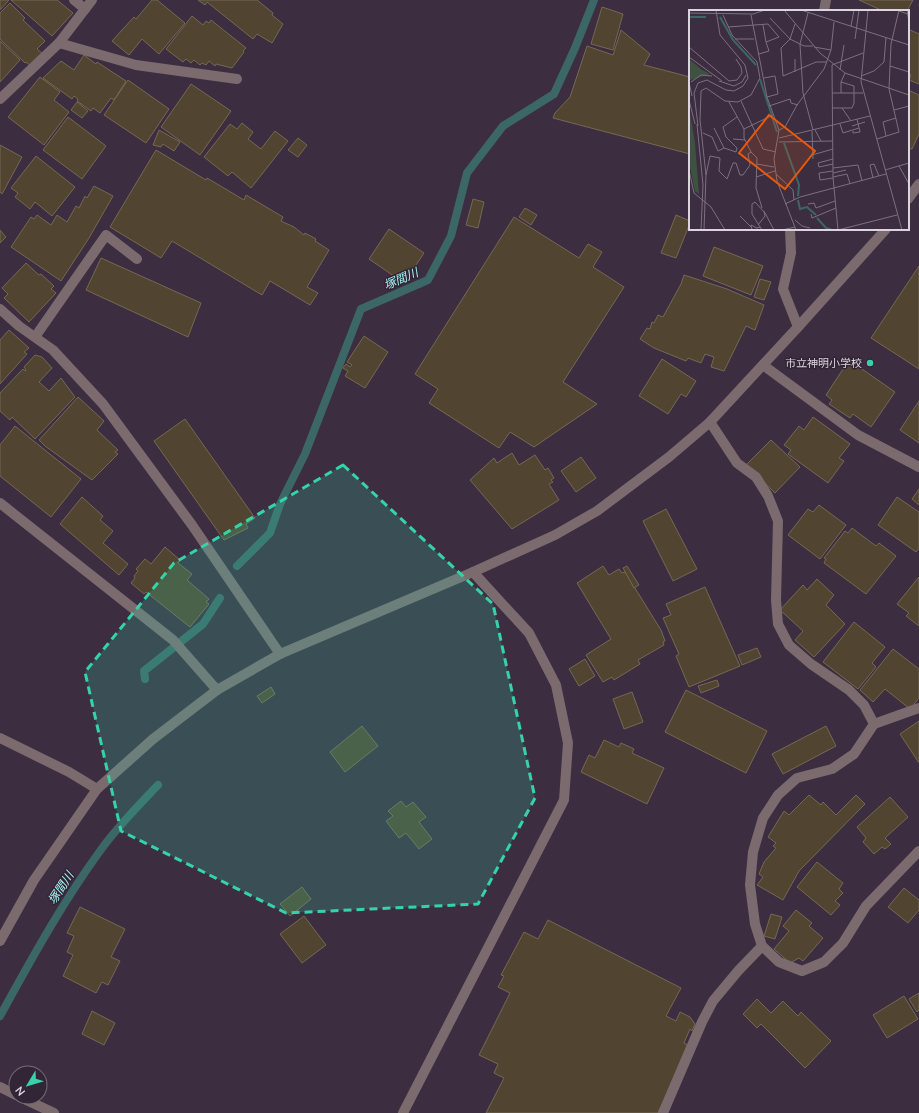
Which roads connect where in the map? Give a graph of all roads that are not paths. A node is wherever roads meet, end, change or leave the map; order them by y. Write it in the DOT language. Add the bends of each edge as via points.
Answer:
graph roads {
  1 [pos="74,0"];
  2 [pos="92,0"];
  3 [pos="826,0"];
  4 [pos="86,9"];
  5 [pos="824,10"];
  6 [pos="59,43"];
  7 [pos="237,78"];
  8 [pos="0,99"];
  9 [pos="919,184"];
  10 [pos="909,198"];
  11 [pos="790,230"];
  12 [pos="885,230"];
  13 [pos="137,259"];
  14 [pos="0,309"];
  15 [pos="798,327"];
  16 [pos="35,337"];
  17 [pos="763,365"];
  18 [pos="710,422"];
  19 [pos="919,468"];
  20 [pos="0,503"];
  21 [pos="473,572"];
  22 [pos="280,654"];
  23 [pos="217,690"];
  24 [pos="919,708"];
  25 [pos="874,724"];
  26 [pos="0,738"];
  27 [pos="97,789"];
  28 [pos="919,851"];
  29 [pos="0,941"];
  30 [pos="762,946"];
  31 [pos="37,1105"];
  32 [pos="54,1113"];
  33 [pos="403,1113"];
  34 [pos="663,1113"];
  1 -- 4 [label="street"];
  2 -- 4 [label="street"];
  3 -- 5 [label="street"];
  4 -- 6 [label="street"];
  6 -- 7 [label="street" via="136,65"];
  6 -- 8 [label="street"];
  9 -- 10 [label="street"];
  11 -- 15 [label="street" via="791,253 783,289"];
  12 -- 15 [label="street"];
  13 -- 16 [label="street" via="106,235"];
  14 -- 16 [label="street"];
  15 -- 17 [label="street"];
  16 -- 22 [label="street" via="53,350 103,404 192,525"];
  17 -- 18 [label="street"];
  17 -- 19 [label="street" via="858,435"];
  18 -- 21 [label="street" via="669,457 597,511 555,535"];
  18 -- 25 [label="street" via="737,463 756,477 768,496 778,521 776,606 778,624 789,645 864,704"];
  20 -- 23 [label="street" via="174,640"];
  21 -- 22 [label="street"];
  21 -- 33 [label="street" via="529,633 556,685 568,743 564,800"];
  22 -- 23 [label="street"];
  23 -- 27 [label="street" via="153,739"];
  24 -- 25 [label="street"];
  25 -- 30 [label="street" via="854,754 832,769 797,778 778,795 762,818 753,852 750,885 755,924"];
  26 -- 27 [label="street" via="69,772"];
  27 -- 29 [label="street" via="34,880"];
  28 -- 30 [label="street" via="866,906 843,943 824,962 802,971 779,962"];
  30 -- 34 [label="street" via="714,1001 699,1029"];
  31 -- 32 [label="street"];
}
